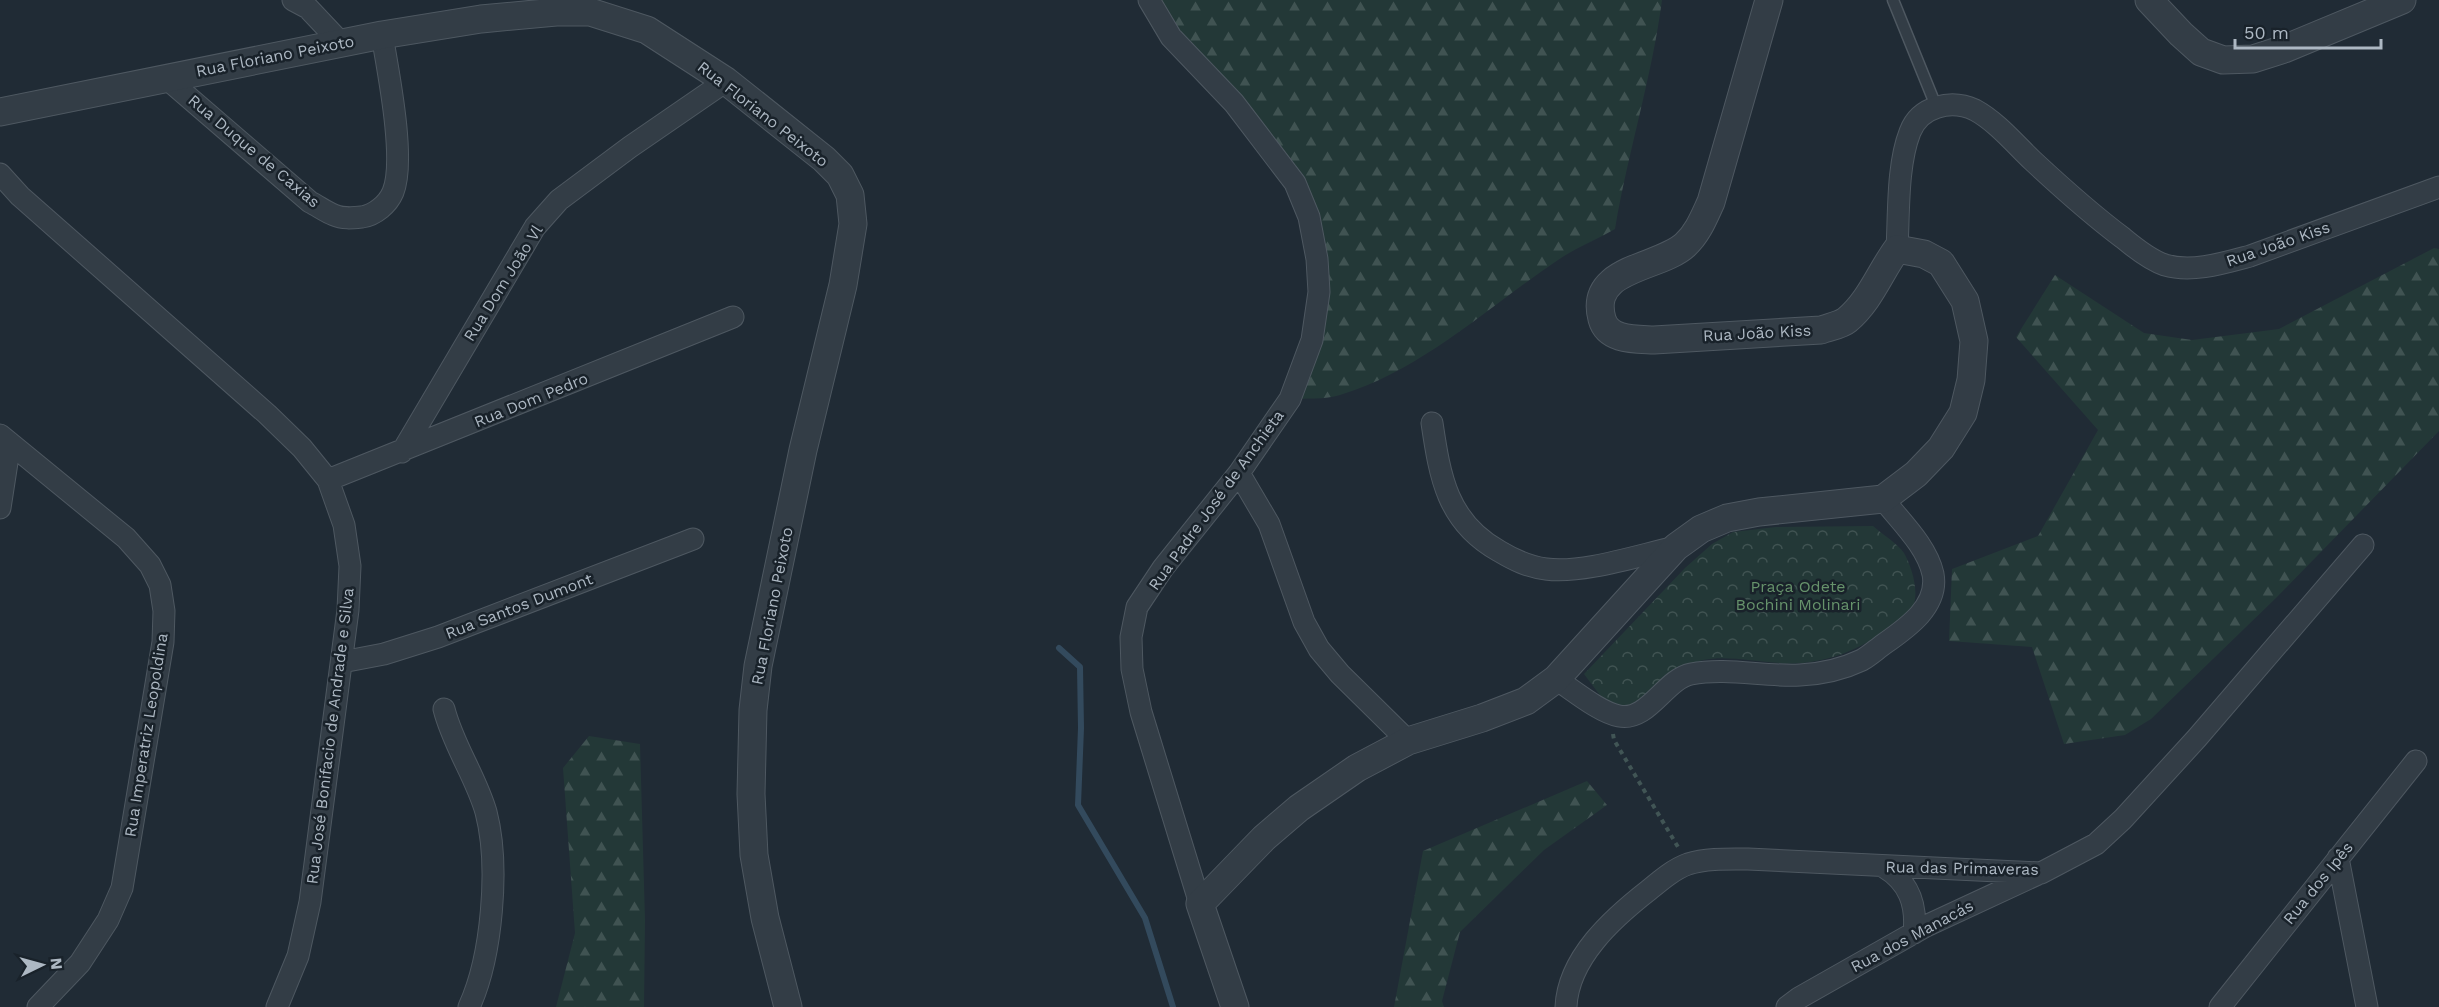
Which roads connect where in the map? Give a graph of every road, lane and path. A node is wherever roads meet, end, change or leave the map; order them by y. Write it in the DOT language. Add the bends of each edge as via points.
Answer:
graph roads {
  1 [pos="292,0"];
  2 [pos="1149,0"];
  3 [pos="1769,0"];
  4 [pos="1893,0"];
  5 [pos="2149,0"];
  6 [pos="2394,1"];
  7 [pos="479,9"];
  8 [pos="382,35"];
  9 [pos="342,43"];
  10 [pos="165,77"];
  11 [pos="726,81"];
  12 [pos="1936,106"];
  13 [pos="0,112"];
  14 [pos="0,174"];
  15 [pos="2439,187"];
  16 [pos="1897,249"];
  17 [pos="732,317"];
  18 [pos="1432,423"];
  19 [pos="5,439"];
  20 [pos="402,452"];
  21 [pos="1239,473"];
  22 [pos="328,480"];
  23 [pos="1883,499"];
  24 [pos="0,508"];
  25 [pos="693,539"];
  26 [pos="2363,544"];
  27 [pos="1677,547"];
  28 [pos="342,662"];
  29 [pos="1556,680"];
  30 [pos="444,710"];
  31 [pos="1608,713"];
  32 [pos="1408,741"];
  33 [pos="2416,760"];
  34 [pos="2338,858"];
  35 [pos="1688,864"];
  36 [pos="1884,867"];
  37 [pos="2041,873"];
  38 [pos="1200,904"];
  39 [pos="1914,933"];
  40 [pos="38,1007"];
  41 [pos="278,1007"];
  42 [pos="469,1007"];
  43 [pos="788,1007"];
  44 [pos="1235,1007"];
  45 [pos="1566,1007"];
  46 [pos="1787,1007"];
  47 [pos="2220,1007"];
  48 [pos="2367,1007"];
  1 -- 9 [label="street" via="308,8"];
  2 -- 21 [label="street, Rua Padre José de Anchieta" via="1171,37 1234,103 1295,183 1309,217 1317,259 1319,292 1312,340 1290,399"];
  3 -- 16 [label="street, Rua João Kiss" via="1711,202 1699,228 1670,256 1619,276 1607,285 1601,303 1603,321 1612,334 1628,338 1821,330 1846,321 1867,298"];
  4 -- 12 [label="lane"];
  5 -- 6 [label="street" via="2201,52 2223,60 2253,59 2284,49"];
  7 -- 8 [label="street, Rua Floriano Peixoto"];
  7 -- 11 [label="street, Rua Floriano Peixoto" via="590,12 647,30"];
  8 -- 9 [label="street, Rua Floriano Peixoto"];
  8 -- 10 [label="street, Rua Duque de Caxias" via="396,128 397,171 393,192 382,208 368,216 335,216 310,202"];
  9 -- 10 [label="street, Rua Floriano Peixoto"];
  10 -- 13 [label="street, Rua Floriano Peixoto"];
  11 -- 20 [label="street, Rua Dom João Vl" via="559,200 535,227"];
  11 -- 43 [label="street, Rua Floriano Peixoto" via="840,175 850,195 853,224 761,654 753,710 754,855 765,918"];
  12 -- 15 [label="street, Rua João Kiss" via="1974,110 1994,123 2083,208 2165,265 2192,268 2250,256"];
  12 -- 16 [label="street" via="1922,114 1911,129 1904,152"];
  14 -- 22 [label="street, Rua José Bonifacio de Andrade e Silva" via="37,212 267,414"];
  16 -- 23 [label="street" via="1924,254 1941,263 1965,301 1974,341 1971,381 1963,413 1941,448 1916,474"];
  17 -- 20 [label="street, Rua Dom Pedro"];
  18 -- 27 [label="street" via="1438,468 1460,518 1483,542 1518,562 1546,569 1587,567"];
  19 -- 24 [label="street"];
  19 -- 40 [label="street, Rua Imperatriz Leopoldina" via="126,538 150,565 160,585 164,611 163,642 122,888 108,920 80,963"];
  20 -- 22 [label="street, Rua Dom Pedro"];
  21 -- 32 [label="street" via="1269,524 1304,622 1319,649"];
  21 -- 38 [label="street, Rua Padre José de Anchieta" via="1137,607 1131,637 1132,669 1141,712"];
  22 -- 28 [label="street, Rua José Bonifacio de Andrade e Silva" via="344,525 350,566"];
  23 -- 27 [label="street" via="1727,518 1701,529"];
  23 -- 31 [label="street" via="1926,554 1933,574 1934,590 1926,608 1905,629 1863,659 1832,670 1801,675 1722,671 1687,674 1641,711 1628,717"];
  25 -- 28 [label="street, Rua Santos Dumont" via="438,637"];
  26 -- 37 [label="street, Rua das Primaveras" via="2123,819 2096,844"];
  27 -- 29 [label="street"];
  28 -- 41 [label="street, Rua José Bonifacio de Andrade e Silva" via="310,902 298,956"];
  29 -- 31 [label="street"];
  29 -- 32 [label="street" via="1526,701"];
  30 -- 42 [label="street" via="485,810 491,838 488,938 477,990"];
  31 -- 35 [label="path" via="1614,740"];
  32 -- 38 [label="street" via="1357,768 1299,808"];
  33 -- 34 [label="street, Rua dos Ipês"];
  34 -- 47 [label="street, Rua dos Ipês"];
  34 -- 48 [label="street"];
  35 -- 36 [label="street, Rua das Primaveras" via="1748,859"];
  35 -- 45 [label="street, Rua das Primaveras" via="1639,898 1596,938 1576,969 1566,994"];
  36 -- 37 [label="street, Rua das Primaveras"];
  36 -- 39 [label="street" via="1905,884 1912,899"];
  37 -- 39 [label="street, Rua dos Manacás"];
  38 -- 44 [label="street"];
  39 -- 46 [label="street, Rua dos Manacás"];
}
